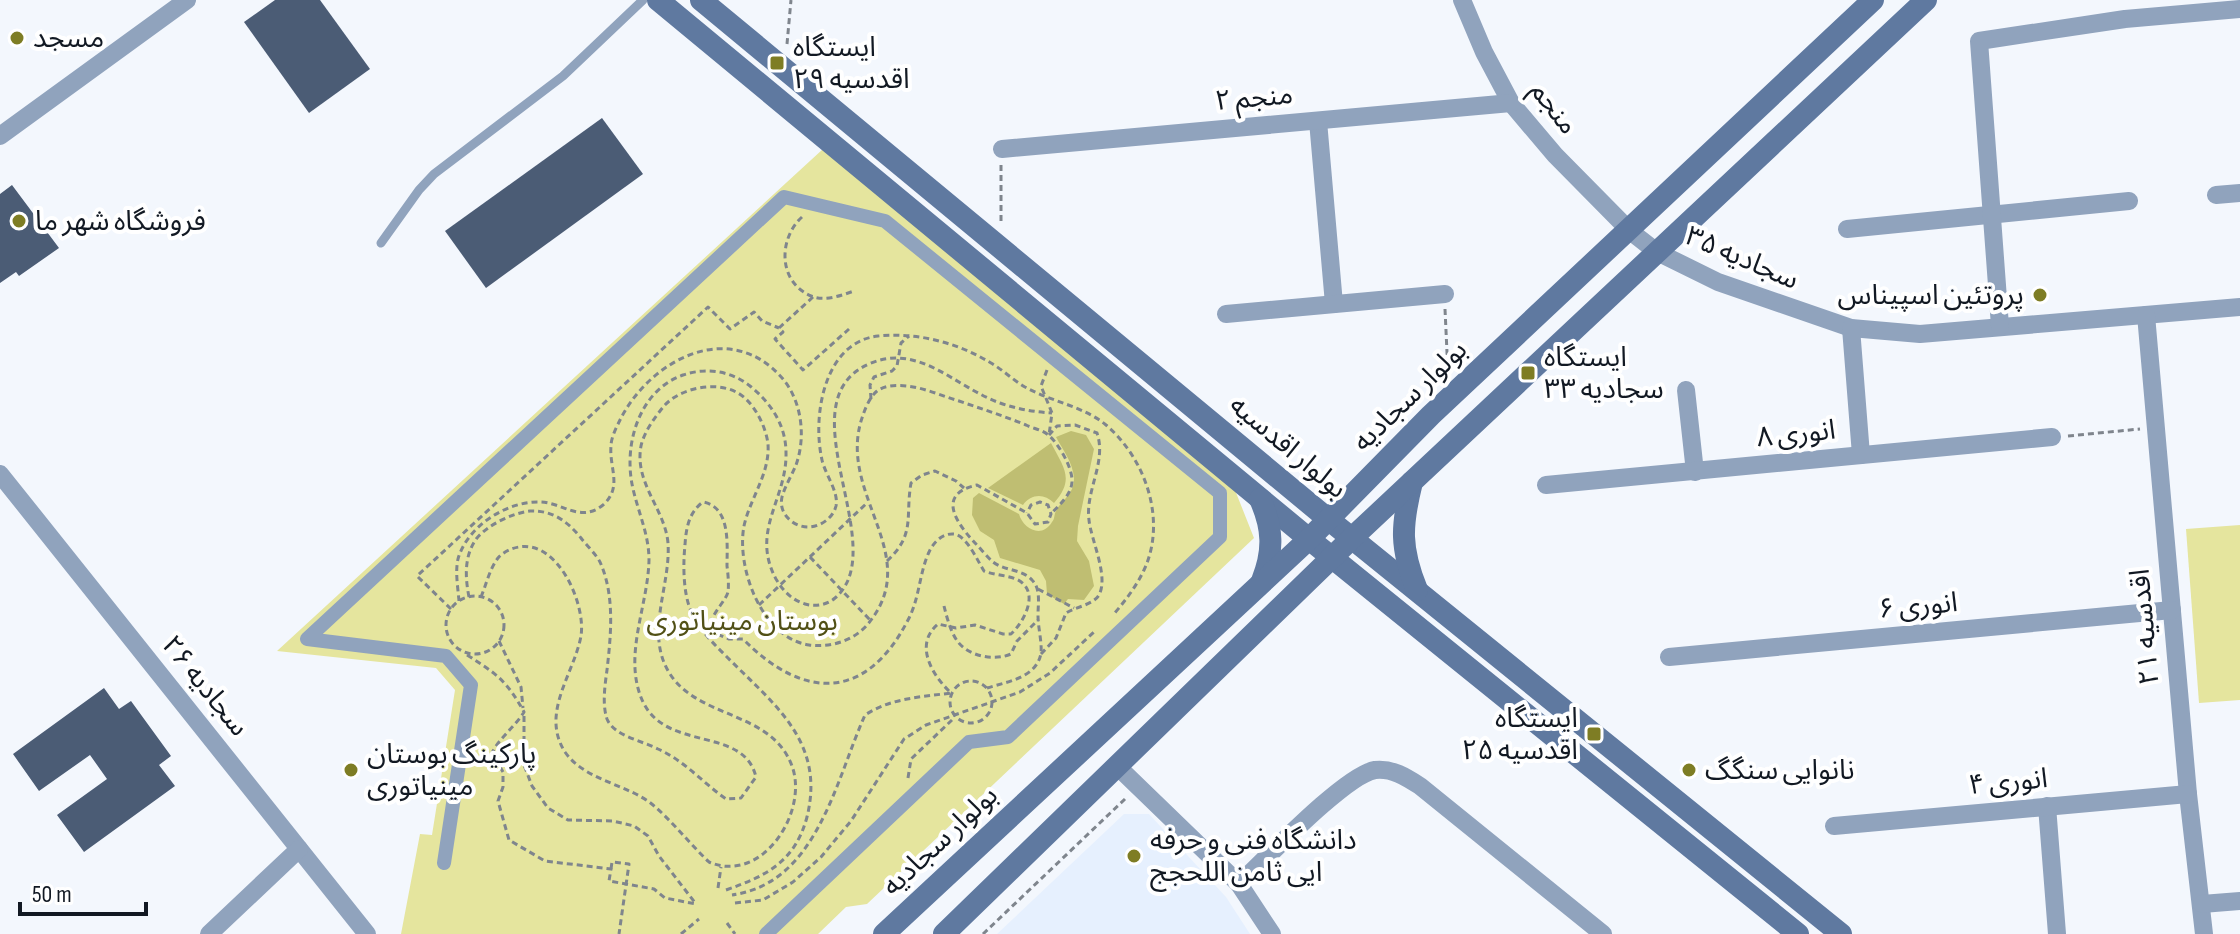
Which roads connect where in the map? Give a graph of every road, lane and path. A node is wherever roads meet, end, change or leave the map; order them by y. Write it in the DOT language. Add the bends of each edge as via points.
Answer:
graph roads {
  1 [pos="187,0"];
  2 [pos="643,0"];
  3 [pos="658,0"];
  4 [pos="701,0"];
  5 [pos="791,0"];
  6 [pos="1462,0"];
  7 [pos="1873,0"];
  8 [pos="1926,0"];
  9 [pos="2124,9"];
  10 [pos="2240,9"];
  11 [pos="785,70"];
  12 [pos="1511,103"];
  13 [pos="1318,121"];
  14 [pos="0,136"];
  15 [pos="1002,149"];
  16 [pos="2240,193"];
  17 [pos="2216,195"];
  18 [pos="2129,201"];
  19 [pos="828,207"];
  20 [pos="1992,215"];
  21 [pos="1847,229"];
  22 [pos="1630,231"];
  23 [pos="381,243"];
  24 [pos="1001,248"];
  25 [pos="1657,252"];
  26 [pos="854,291"];
  27 [pos="1445,294"];
  28 [pos="813,297"];
  29 [pos="1334,304"];
  30 [pos="2240,307"];
  31 [pos="1226,314"];
  32 [pos="2146,315"];
  33 [pos="2000,326"];
  34 [pos="779,328"];
  35 [pos="1851,328"];
  36 [pos="849,329"];
  37 [pos="909,336"];
  38 [pos="897,357"];
  39 [pos="1055,359"];
  40 [pos="1686,390"];
  41 [pos="1044,398"];
  42 [pos="1449,398"];
  43 [pos="871,399"];
  44 [pos="1052,413"];
  45 [pos="2156,428"];
  46 [pos="1049,435"];
  47 [pos="2052,437"];
  48 [pos="1861,455"];
  49 [pos="1695,472"];
  50 [pos="0,474"];
  51 [pos="1412,482"];
  52 [pos="1546,485"];
  53 [pos="964,488"];
  54 [pos="1260,498"];
  55 [pos="868,502"];
  56 [pos="1027,513"];
  57 [pos="1051,514"];
  58 [pos="852,518"];
  59 [pos="1328,519"];
  60 [pos="1352,538"];
  61 [pos="1309,539"];
  62 [pos="810,557"];
  63 [pos="1333,558"];
  64 [pos="887,561"];
  65 [pos="1262,583"];
  66 [pos="780,586"];
  67 [pos="1037,589"];
  68 [pos="1418,591"];
  69 [pos="843,592"];
  70 [pos="469,597"];
  71 [pos="481,597"];
  72 [pos="459,601"];
  73 [pos="759,605"];
  74 [pos="944,606"];
  75 [pos="1074,608"];
  76 [pos="451,609"];
  77 [pos="2172,610"];
  78 [pos="1113,615"];
  79 [pos="1038,620"];
  80 [pos="871,621"];
  81 [pos="1103,624"];
  82 [pos="951,627"];
  83 [pos="499,641"];
  84 [pos="458,649"];
  85 [pos="1041,654"];
  86 [pos="1669,657"];
  87 [pos="987,688"];
  88 [pos="951,693"];
  89 [pos="992,703"];
  90 [pos="524,712"];
  91 [pos="955,717"];
  92 [pos="1117,766"];
  93 [pos="1138,787"];
  94 [pos="2188,794"];
  95 [pos="903,804"];
  96 [pos="2047,806"];
  97 [pos="1834,826"];
  98 [pos="299,849"];
  99 [pos="444,863"];
  100 [pos="721,867"];
  101 [pos="611,869"];
  102 [pos="626,884"];
  103 [pos="1239,884"];
  104 [pos="718,888"];
  105 [pos="726,890"];
  106 [pos="732,895"];
  107 [pos="2240,901"];
  108 [pos="735,903"];
  109 [pos="2202,904"];
  110 [pos="699,919"];
  111 [pos="727,923"];
  112 [pos="209,934"];
  113 [pos="367,934"];
  114 [pos="619,934"];
  115 [pos="681,934"];
  116 [pos="735,934"];
  117 [pos="766,934"];
  118 [pos="884,934"];
  119 [pos="944,934"];
  120 [pos="983,934"];
  121 [pos="1272,934"];
  122 [pos="1603,934"];
  123 [pos="1798,934"];
  124 [pos="1841,934"];
  125 [pos="2057,934"];
  126 [pos="2204,934"];
  1 -- 14 [label="street"];
  2 -- 23 [label="lane" via="563,76 434,174"];
  3 -- 54 [label="main road, بولوار اقدسیه"];
  4 -- 11 [label="main road, بولوار اقدسیه"];
  5 -- 11 [label="path"];
  6 -- 12 [label="street, منجم"];
  7 -- 22 [label="main road, بولوار سجادیه"];
  8 -- 25 [label="main road"];
  9 -- 10 [label="street"];
  9 -- 20 [label="street" via="1979,41"];
  11 -- 24 [label="main road, بولوار اقدسیه"];
  12 -- 13 [label="street, منجم ۲"];
  12 -- 22 [label="street, منجم"];
  13 -- 15 [label="street, منجم ۲"];
  13 -- 29 [label="street"];
  15 -- 24 [label="path"];
  16 -- 17 [label="street"];
  18 -- 20 [label="street"];
  19 -- 28 [label="path" via="799,219 784,246 789,276"];
  19 -- 39 [label="street" via="885,221"];
  19 -- 99 [label="street" via="784,197 307,639 446,656 471,685"];
  20 -- 21 [label="street"];
  20 -- 33 [label="street"];
  22 -- 25 [label="street, منجم"];
  22 -- 42 [label="main road, بولوار سجادیه"];
  24 -- 59 [label="main road, بولوار اقدسیه"];
  25 -- 35 [label="street, سجادیه ۳۵" via="1718,282"];
  25 -- 51 [label="main road"];
  26 -- 28 [label="path"];
  27 -- 29 [label="street"];
  27 -- 42 [label="path"];
  28 -- 34 [label="path"];
  29 -- 31 [label="street"];
  30 -- 32 [label="street, سجادیه ۳۵"];
  32 -- 33 [label="street, سجادیه ۳۵"];
  32 -- 45 [label="street, اقدسیه ۲۱"];
  33 -- 35 [label="street, سجادیه ۳۵" via="1920,334"];
  34 -- 36 [label="path" via="783,332 775,339 803,370"];
  34 -- 76 [label="path" via="754,312 730,329 708,307 417,576"];
  35 -- 48 [label="street"];
  37 -- 38 [label="path"];
  37 -- 41 [label="path" via="966,350"];
  37 -- 72 [label="path" via="865,338 841,357 826,384 819,443 836,507 817,526 793,523 782,507 797,460 801,421 783,379 763,361 711,348 665,366 621,417 611,446 614,485 602,506 579,513 540,501 517,504 471,533 458,560"];
  38 -- 43 [label="path" via="897,366 874,377"];
  38 -- 44 [label="path" via="916,358 999,403"];
  38 -- 58 [label="path" via="858,368 838,400 835,444"];
  39 -- 41 [label="path" via="1044,374"];
  39 -- 95 [label="street" via="1220,493 1220,537 1008,737 969,742"];
  40 -- 49 [label="street"];
  41 -- 44 [label="path"];
  41 -- 78 [label="path" via="1080,409 1106,425 1129,449 1144,476 1153,536 1146,566"];
  42 -- 59 [label="main road, بولوار سجادیه"];
  43 -- 46 [label="path" via="890,386 924,389"];
  43 -- 55 [label="path" via="856,436 855,454"];
  44 -- 46 [label="path"];
  45 -- 47 [label="path"];
  45 -- 77 [label="street, اقدسیه ۲۱"];
  46 -- 57 [label="path" via="1072,473 1068,494"];
  46 -- 75 [label="path" via="1057,426 1075,425 1097,433 1101,446 1088,518 1101,586 1092,601"];
  47 -- 48 [label="street, انوری ۸"];
  48 -- 49 [label="street, انوری ۸"];
  49 -- 52 [label="street, انوری ۸"];
  50 -- 98 [label="street, سجادیه ۲۶"];
  51 -- 60 [label="main road"];
  51 -- 68 [label="main road" via="1402,539"];
  53 -- 56 [label="path" via="977,485"];
  53 -- 64 [label="path" via="935,471 911,483 909,527"];
  53 -- 67 [label="path" via="953,509 957,524 992,562 1027,575"];
  54 -- 61 [label="main road, بولوار اقدسیه"];
  54 -- 65 [label="main road" via="1271,536"];
  55 -- 58 [label="path"];
  55 -- 64 [label="path"];
  56 -- 57 [label="path" via="1039,525"];
  56 -- 57 [label="path" via="1040,502"];
  58 -- 62 [label="path"];
  58 -- 69 [label="path" via="851,572"];
  59 -- 60 [label="main road, بولوار اقدسیه"];
  59 -- 61 [label="main road, بولوار سجادیه"];
  60 -- 63 [label="main road"];
  60 -- 68 [label="main road, بولوار اقدسیه"];
  61 -- 63 [label="main road, بولوار اقدسیه"];
  61 -- 65 [label="main road, بولوار سجادیه"];
  62 -- 66 [label="path"];
  62 -- 69 [label="path"];
  63 -- 92 [label="main road"];
  63 -- 123 [label="main road, بولوار اقدسیه"];
  64 -- 80 [label="path" via="884,597"];
  65 -- 118 [label="main road, بولوار سجادیه"];
  66 -- 69 [label="path" via="809,606 828,604"];
  66 -- 70 [label="path" via="770,569 766,529 786,455 784,433 761,394 741,379 699,371 656,391 642,409 633,435 632,484 649,555 635,664 643,703 654,717 681,735 727,745 753,765 756,777 741,798 726,799 672,755 608,722 610,603 605,580 599,560 559,516 520,512 477,539 466,568"];
  66 -- 73 [label="path"];
  67 -- 75 [label="path"];
  67 -- 79 [label="path"];
  68 -- 124 [label="main road, بولوار اقدسیه"];
  69 -- 80 [label="path"];
  70 -- 71 [label="path"];
  70 -- 72 [label="path"];
  71 -- 83 [label="path" via="499,609"];
  71 -- 100 [label="path" via="498,558 511,548 528,545 559,565 578,603 582,631 556,714 566,753 652,805 709,862"];
  72 -- 76 [label="path"];
  73 -- 80 [label="path" via="784,636 819,646 839,643"];
  73 -- 100 [label="path" via="742,544 750,504 766,466 764,427 736,391 708,386 685,391 668,401 641,445 641,473 668,542 660,611 662,658 681,687 774,739 791,765 796,789 785,830 773,845 740,865"];
  74 -- 82 [label="path"];
  75 -- 85 [label="path"];
  76 -- 84 [label="path" via="446,631"];
  77 -- 86 [label="street, انوری ۶"];
  77 -- 94 [label="street, اقدسیه ۲۱"];
  79 -- 82 [label="path" via="1003,657 973,653 959,645"];
  79 -- 85 [label="path"];
  81 -- 89 [label="path" via="1050,673"];
  82 -- 88 [label="path" via="938,624 927,642 928,663"];
  82 -- 105 [label="path" via="975,625 1011,634 1027,613 1029,598 1025,585 1015,579 984,571 961,537 952,534 942,536 930,550 909,619 870,668 832,685 790,676 743,639 714,633 714,611 728,594 727,539 717,508 703,502 696,507 685,546 690,609 701,630 791,722 811,770 805,825 793,848 777,867"];
  83 -- 84 [label="path" via="480,653"];
  83 -- 90 [label="path" via="521,687"];
  84 -- 90 [label="path" via="496,673"];
  85 -- 87 [label="path" via="1035,667 1018,679"];
  87 -- 88 [label="path" via="963,682"];
  87 -- 89 [label="path"];
  88 -- 91 [label="path"];
  88 -- 106 [label="path" via="880,705 865,715 823,820 804,850 773,881"];
  89 -- 91 [label="path"];
  89 -- 91 [label="path" via="978,722"];
  90 -- 101 [label="path" via="492,753 503,772 498,801 509,840 545,861"];
  90 -- 102 [label="path" via="524,765 548,808 568,820 634,826 648,836 696,904"];
  91 -- 95 [label="path" via="911,759"];
  91 -- 108 [label="path" via="926,725 904,739 851,821 793,882 763,900"];
  92 -- 93 [label="street"];
  92 -- 119 [label="main road"];
  93 -- 103 [label="street"];
  93 -- 120 [label="path"];
  94 -- 96 [label="street, انوری ۴"];
  94 -- 109 [label="street, اقدسیه ۲۱"];
  95 -- 117 [label="street"];
  96 -- 97 [label="street, انوری ۴"];
  96 -- 125 [label="street"];
  98 -- 112 [label="street"];
  98 -- 113 [label="street, سجادیه ۲۶"];
  100 -- 104 [label="path"];
  101 -- 102 [label="path" via="609,881"];
  101 -- 102 [label="path" via="612,862 629,864"];
  102 -- 114 [label="path"];
  103 -- 121 [label="street"];
  103 -- 122 [label="street" via="1360,775 1377,770 1400,773"];
  107 -- 109 [label="street"];
  109 -- 126 [label="street, اقدسیه ۲۱"];
  110 -- 115 [label="path"];
  111 -- 116 [label="path"];
}
